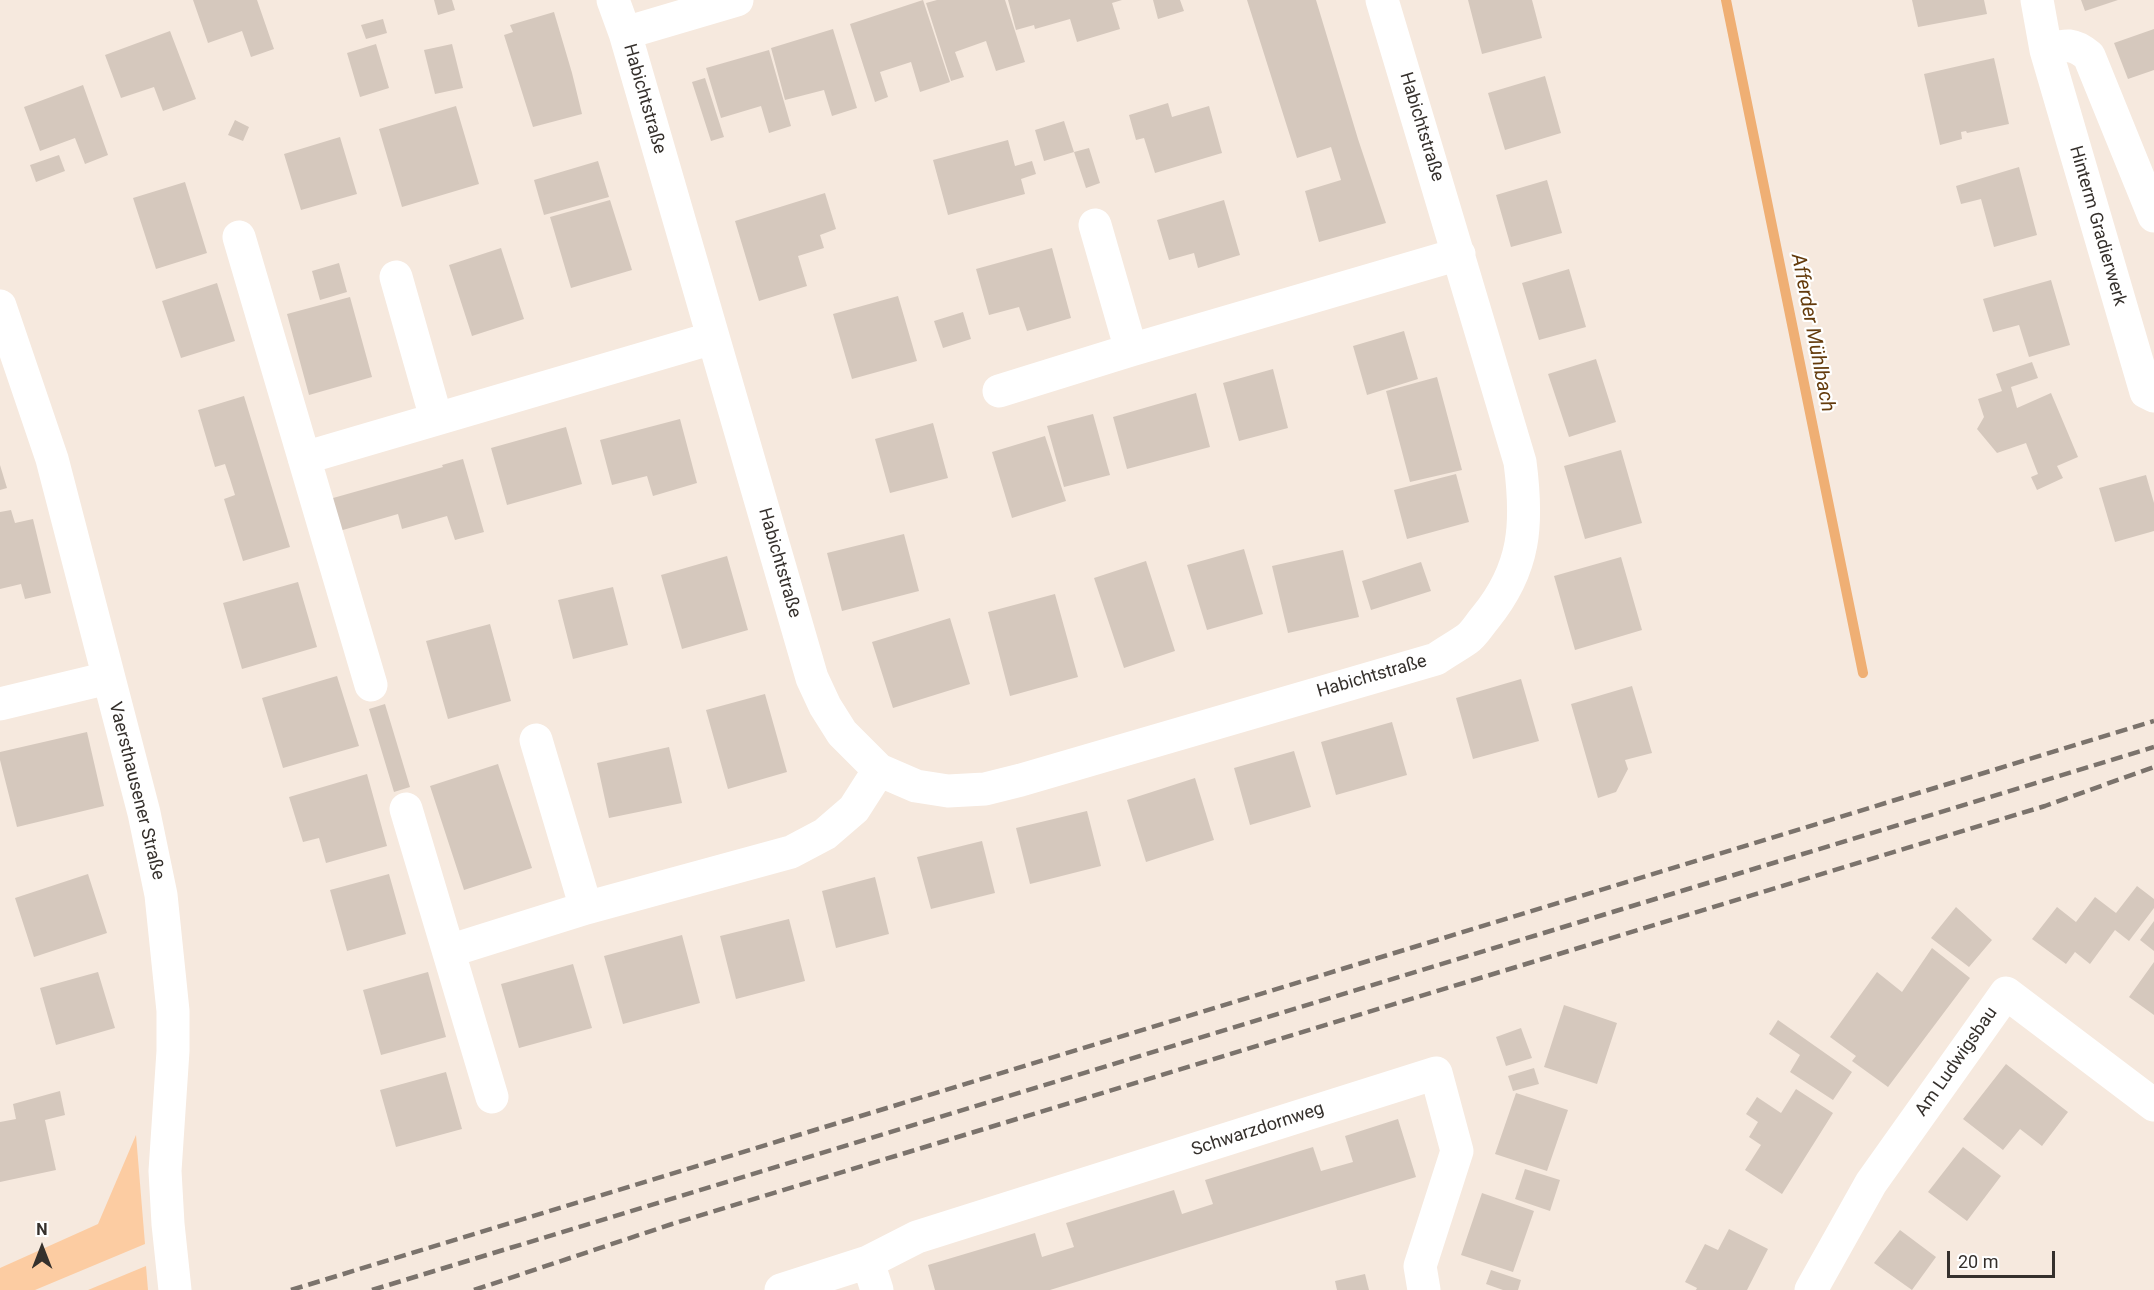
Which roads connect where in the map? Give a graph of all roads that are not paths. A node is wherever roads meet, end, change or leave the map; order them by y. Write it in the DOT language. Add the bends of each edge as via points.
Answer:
graph roads {
  1 [pos="613,0"];
  2 [pos="737,0"];
  3 [pos="1382,0"];
  4 [pos="2037,0"];
  5 [pos="625,33"];
  6 [pos="2046,50"];
  7 [pos="2154,216"];
  8 [pos="1095,225"];
  9 [pos="239,237"];
  10 [pos="1459,254"];
  11 [pos="396,277"];
  12 [pos="0,306"];
  13 [pos="713,338"];
  14 [pos="1131,350"];
  15 [pos="999,391"];
  16 [pos="2154,396"];
  17 [pos="436,418"];
  18 [pos="304,458"];
  19 [pos="108,678"];
  20 [pos="370,685"];
  21 [pos="0,704"];
  22 [pos="536,740"];
  23 [pos="879,770"];
  24 [pos="406,809"];
  25 [pos="586,908"];
  26 [pos="449,951"];
  27 [pos="492,1097"];
  28 [pos="2154,1105"];
  29 [pos="872,1276"];
  30 [pos="175,1290"];
  31 [pos="781,1290"];
  32 [pos="1424,1290"];
  33 [pos="1811,1290"];
  1 -- 5 [label="street, Habichtstraße"];
  2 -- 5 [label="street, Habichtstraße"];
  3 -- 10 [label="street, Habichtstraße"];
  4 -- 6 [label="street, Hinterm Gradierwerk"];
  5 -- 13 [label="street, Habichtstraße"];
  6 -- 7 [label="street" via="2067,45 2079,47 2089,56"];
  6 -- 16 [label="street, Hinterm Gradierwerk" via="2146,392"];
  8 -- 14 [label="street"];
  9 -- 18 [label="street"];
  10 -- 14 [label="street"];
  10 -- 23 [label="street, Habichtstraße" via="1520,462 1525,500 1524,534 1515,570 1496,605 1469,638 1436,659 985,789 948,791 916,786"];
  11 -- 17 [label="street"];
  12 -- 19 [label="street, Vaersthausener Straße" via="52,459"];
  13 -- 17 [label="street"];
  13 -- 23 [label="street, Habichtstraße" via="812,678 842,733"];
  14 -- 15 [label="street"];
  17 -- 18 [label="street"];
  18 -- 20 [label="street"];
  19 -- 21 [label="street"];
  19 -- 30 [label="street, Vaersthausener Straße" via="161,895 173,1011 165,1171"];
  22 -- 25 [label="street"];
  23 -- 25 [label="street" via="854,809 825,834 791,852"];
  24 -- 26 [label="street"];
  25 -- 26 [label="street"];
  26 -- 27 [label="street"];
  28 -- 33 [label="street, Am Ludwigsbau" via="2006,993 1871,1183"];
  29 -- 31 [label="street, Schwarzdornweg"];
  29 -- 32 [label="street, Schwarzdornweg" via="917,1237 1436,1073 1457,1151 1420,1266"];
}
